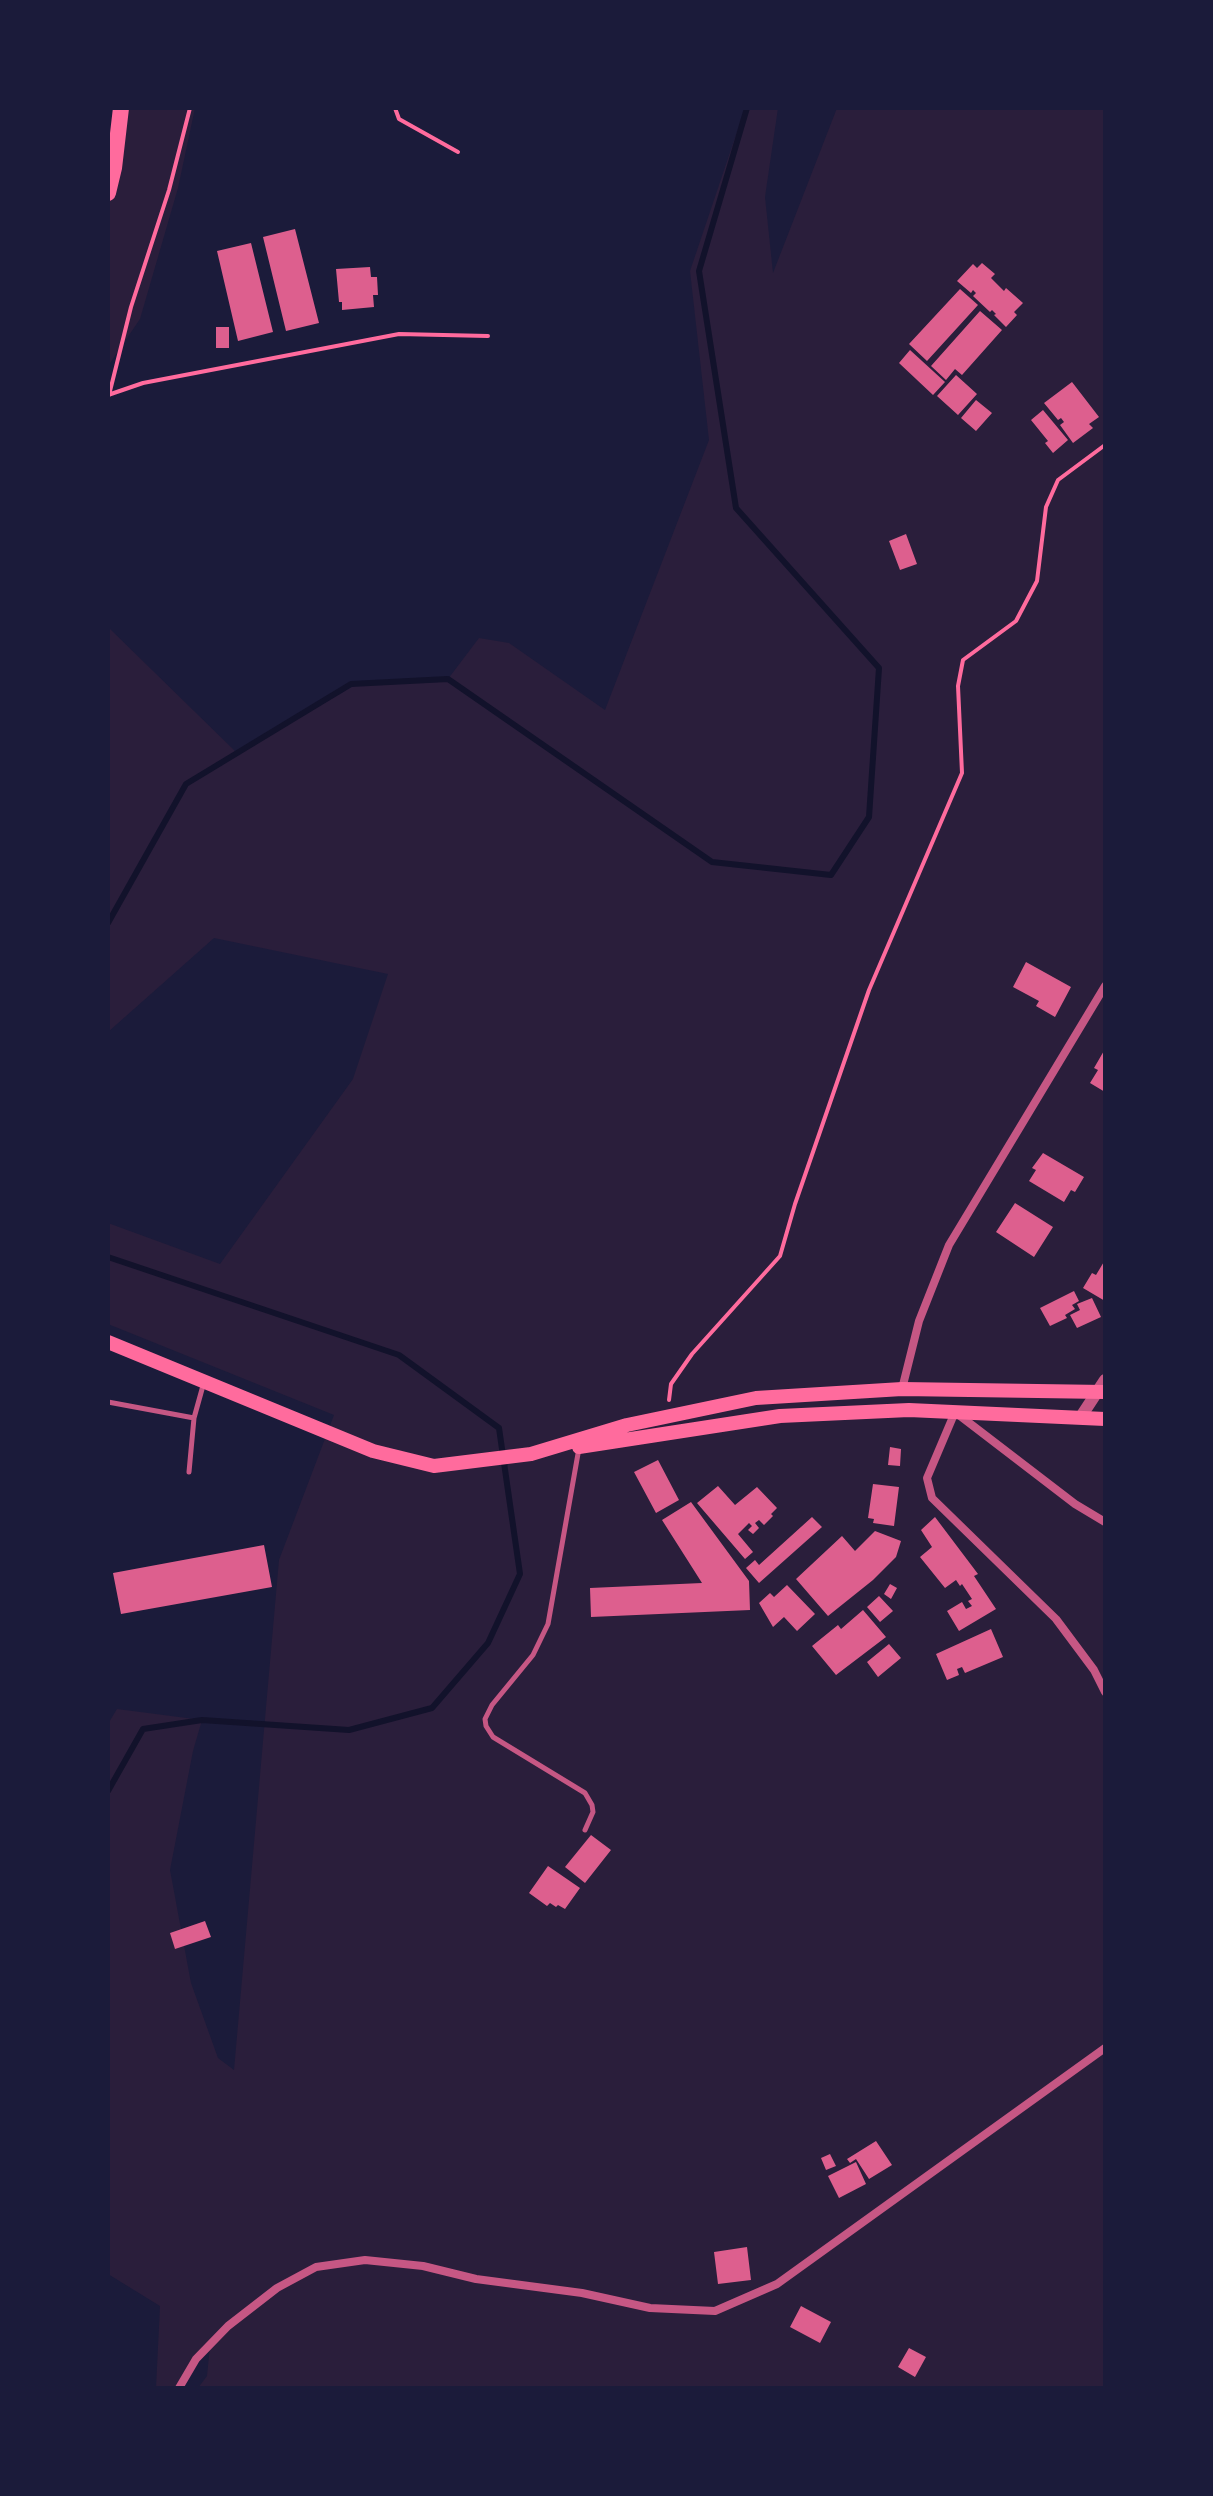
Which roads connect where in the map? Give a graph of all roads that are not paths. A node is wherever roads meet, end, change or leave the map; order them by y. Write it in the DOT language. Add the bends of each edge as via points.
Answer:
graph roads {
  1 [pos="121,108"];
  2 [pos="108,193"];
  3 [pos="1105,986"];
  4 [pos="108,1342"];
  5 [pos="205,1382"];
  6 [pos="1102,1388"];
  7 [pos="902,1389"];
  8 [pos="108,1402"];
  9 [pos="955,1412"];
  10 [pos="194,1418"];
  11 [pos="1080,1418"];
  12 [pos="1105,1419"];
  13 [pos="580,1447"];
  14 [pos="531,1454"];
  15 [pos="189,1472"];
  16 [pos="1105,1522"];
  17 [pos="1105,1692"];
  18 [pos="585,1830"];
  19 [pos="1105,2048"];
  20 [pos="179,2388"];
  1 -- 2 [label="main road"];
  3 -- 7 [label="street" via="949,1245 919,1321"];
  4 -- 5 [label="main road"];
  5 -- 10 [label="lane"];
  5 -- 14 [label="main road" via="373,1451 434,1466"];
  6 -- 7 [label="main road"];
  6 -- 11 [label="street"];
  7 -- 14 [label="main road" via="756,1398 627,1425"];
  8 -- 10 [label="lane"];
  9 -- 11 [label="main road"];
  9 -- 13 [label="main road" via="780,1416"];
  9 -- 16 [label="street"];
  9 -- 17 [label="street" via="927,1478 932,1498 1056,1619"];
  10 -- 15 [label="lane"];
  11 -- 12 [label="main road"];
  13 -- 14 [label="main road"];
  13 -- 18 [label="lane" via="548,1624 533,1655 485,1719 493,1737 585,1793 593,1812"];
  19 -- 20 [label="street" via="777,2284 715,2311 650,2308 423,2266 365,2260 328,2265 277,2288 228,2326 196,2359"];
}
